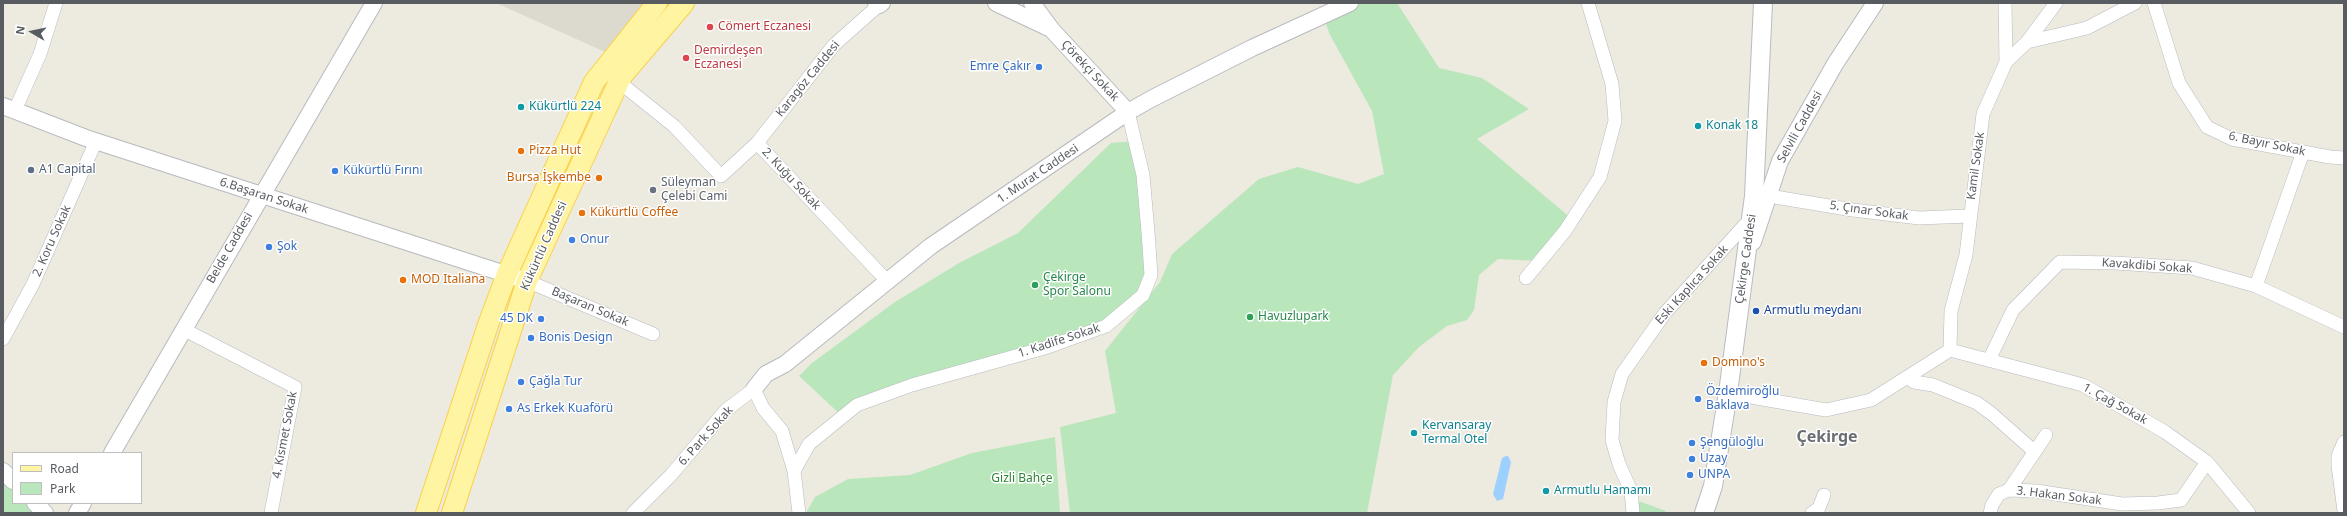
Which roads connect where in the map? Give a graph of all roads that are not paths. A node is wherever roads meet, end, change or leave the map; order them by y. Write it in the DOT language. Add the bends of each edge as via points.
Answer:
graph roads {
  1 [pos="56,3"];
  2 [pos="374,3"];
  3 [pos="657,3"];
  4 [pos="684,3"];
  5 [pos="996,3"];
  6 [pos="1032,3"];
  7 [pos="1350,3"];
  8 [pos="1588,3"];
  9 [pos="1763,3"];
  10 [pos="1875,3"];
  11 [pos="2005,3"];
  12 [pos="2056,3"];
  13 [pos="2135,3"];
  14 [pos="2154,3"];
  15 [pos="879,4"];
  16 [pos="1052,30"];
  17 [pos="2027,42"];
  18 [pos="2006,62"];
  19 [pos="619,82"];
  20 [pos="9,108"];
  21 [pos="1128,112"];
  22 [pos="96,141"];
  23 [pos="757,143"];
  24 [pos="2303,152"];
  25 [pos="2344,158"];
  26 [pos="261,195"];
  27 [pos="1769,196"];
  28 [pos="1970,216"];
  29 [pos="1752,217"];
  30 [pos="1746,260"];
  31 [pos="507,274"];
  32 [pos="1526,278"];
  33 [pos="527,281"];
  34 [pos="887,281"];
  35 [pos="2256,286"];
  36 [pos="2344,327"];
  37 [pos="184,329"];
  38 [pos="653,334"];
  39 [pos="3,339"];
  40 [pos="1950,350"];
  41 [pos="1989,360"];
  42 [pos="1907,377"];
  43 [pos="754,389"];
  44 [pos="1728,393"];
  45 [pos="2046,435"];
  46 [pos="2344,442"];
  47 [pos="113,452"];
  48 [pos="2035,452"];
  49 [pos="2207,462"];
  50 [pos="3,471"];
  51 [pos="794,471"];
  52 [pos="12,480"];
  53 [pos="2009,490"];
  54 [pos="1824,495"];
  55 [pos="2181,500"];
  56 [pos="36,504"];
  57 [pos="82,504"];
  58 [pos="2344,511"];
  59 [pos="45,513"];
  60 [pos="77,513"];
  61 [pos="271,513"];
  62 [pos="426,513"];
  63 [pos="452,513"];
  64 [pos="633,513"];
  65 [pos="799,513"];
  66 [pos="1633,513"];
  67 [pos="1704,513"];
  68 [pos="1812,513"];
  69 [pos="1990,513"];
  70 [pos="2178,513"];
  71 [pos="2249,513"];
  1 -- 20 [label="street" via="40,54"];
  2 -- 26 [label="street, Belde Caddesi"];
  3 -- 31 [label="main road, Kükürtlü Caddesi" via="594,82"];
  4 -- 19 [label="main road, Kükürtlü Caddesi"];
  5 -- 16 [label="street"];
  6 -- 16 [label="street, Çörekçi Sokak"];
  7 -- 21 [label="street, 1. Murat Caddesi" via="1252,48"];
  8 -- 32 [label="street" via="1612,84 1615,121 1600,177 1565,231"];
  9 -- 29 [label="main road, Çekirge Caddesi" via="1758,153"];
  10 -- 27 [label="street, Selvili Caddesi" via="1835,64 1780,161"];
  11 -- 18 [label="street"];
  12 -- 17 [label="street, Kamil Sokak"];
  13 -- 17 [label="street" via="2087,28"];
  14 -- 24 [label="street, 6. Bayır Sokak" via="2180,83 2207,127 2232,139"];
  15 -- 23 [label="street, Karagöz Caddesi" via="834,45"];
  16 -- 21 [label="street, Çörekçi Sokak"];
  17 -- 18 [label="street, Kamil Sokak"];
  18 -- 28 [label="street, Kamil Sokak" via="1983,114"];
  19 -- 23 [label="street, 2. Kuğu Sokak" via="674,126 721,176"];
  19 -- 33 [label="main road, Kükürtlü Caddesi"];
  20 -- 22 [label="street, 6.Başaran Sokak"];
  21 -- 34 [label="street, 1. Murat Caddesi" via="931,246"];
  21 -- 51 [label="street, 1. Kadife Sokak" via="1143,175 1148,232 1151,275 1143,295 1106,326 1048,347 912,385 857,405 809,444"];
  22 -- 26 [label="street, 6.Başaran Sokak"];
  22 -- 39 [label="street, 2. Koru Sokak" via="33,284"];
  23 -- 34 [label="street, 2. Kuğu Sokak"];
  24 -- 25 [label="street, 6. Bayır Sokak"];
  24 -- 35 [label="street"];
  26 -- 31 [label="street, 6.Başaran Sokak"];
  26 -- 37 [label="street, Belde Caddesi"];
  27 -- 28 [label="street, 5. Çınar Sokak" via="1919,218"];
  27 -- 30 [label="street, Selvili Caddesi"];
  28 -- 40 [label="street, Kamil Sokak" via="1966,255 1951,311"];
  29 -- 30 [label="main road, Çekirge Caddesi"];
  29 -- 66 [label="street, Eski Kaplıca Sokak" via="1665,313 1622,374 1614,402 1612,440 1631,491"];
  30 -- 44 [label="main road, Çekirge Caddesi"];
  31 -- 33 [label="street, 6.Başaran Sokak"];
  31 -- 62 [label="main road, Kükürtlü Caddesi"];
  33 -- 38 [label="street, Başaran Sokak"];
  33 -- 63 [label="main road, Kükürtlü Caddesi"];
  34 -- 43 [label="street, 1. Murat Caddesi" via="785,364 766,374"];
  35 -- 36 [label="street, Kavakdibi Sokak"];
  35 -- 41 [label="street, Kavakdibi Sokak" via="2192,268 2060,262 2013,310"];
  37 -- 47 [label="street, Belde Caddesi"];
  37 -- 61 [label="street, 4. Kısmet Sokak" via="295,387"];
  40 -- 41 [label="street, 1. Çağ Sokak"];
  40 -- 42 [label="street"];
  41 -- 49 [label="street, 1. Çağ Sokak" via="2083,385 2165,432"];
  42 -- 44 [label="street" via="1871,400 1826,410"];
  42 -- 48 [label="street" via="1914,382 1933,385 1976,403"];
  43 -- 51 [label="street" via="763,408 782,431"];
  43 -- 64 [label="street, 6. Park Sokak" via="726,410 671,475"];
  44 -- 67 [label="main road, Çekirge Caddesi" via="1713,486"];
  45 -- 48 [label="street"];
  46 -- 58 [label="street" via="2338,456"];
  48 -- 53 [label="street"];
  49 -- 55 [label="street"];
  49 -- 71 [label="street, 1. Çağ Sokak"];
  50 -- 52 [label="street"];
  51 -- 65 [label="street"];
  53 -- 55 [label="street, 3. Hakan Sokak" via="2036,491 2122,504"];
  53 -- 69 [label="street" via="1999,494"];
  54 -- 68 [label="street" via="1819,508"];
  55 -- 70 [label="street"];
  56 -- 59 [label="street"];
  57 -- 60 [label="street"];
}
